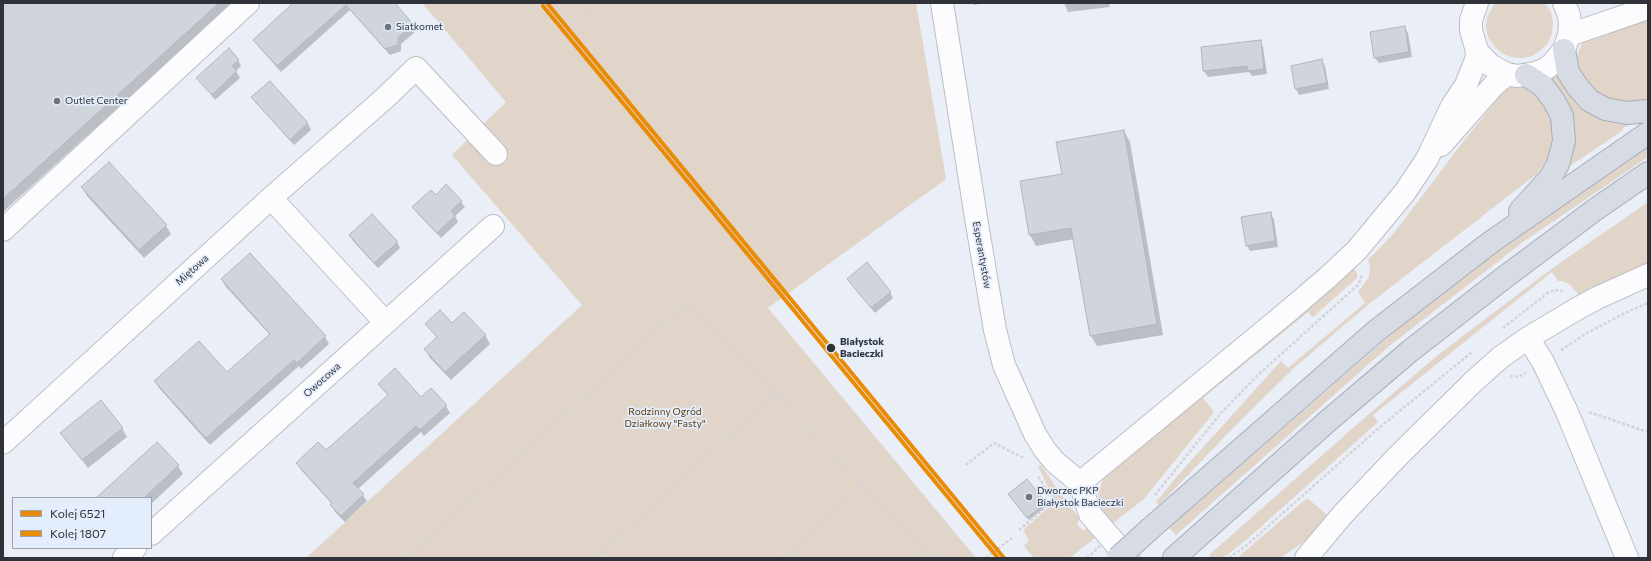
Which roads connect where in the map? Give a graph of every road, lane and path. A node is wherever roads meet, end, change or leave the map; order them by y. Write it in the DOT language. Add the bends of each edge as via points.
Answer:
graph roads {
  1 [pos="248,3"];
  2 [pos="583,3"];
  3 [pos="942,3"];
  4 [pos="1564,3"];
  5 [pos="1474,5"];
  6 [pos="1648,8"];
  7 [pos="589,15"];
  8 [pos="1566,43"];
  9 [pos="1477,51"];
  10 [pos="1517,75"];
  11 [pos="1648,111"];
  12 [pos="1648,133"];
  13 [pos="496,154"];
  14 [pos="1427,159"];
  15 [pos="1648,173"];
  16 [pos="270,198"];
  17 [pos="493,226"];
  18 [pos="3,230"];
  19 [pos="1491,242"];
  20 [pos="1359,270"];
  21 [pos="1648,275"];
  22 [pos="1648,303"];
  23 [pos="1575,310"];
  24 [pos="385,322"];
  25 [pos="1497,333"];
  26 [pos="1587,333"];
  27 [pos="1528,338"];
  28 [pos="1473,352"];
  29 [pos="1543,362"];
  30 [pos="1505,376"];
  31 [pos="774,395"];
  32 [pos="1567,412"];
  33 [pos="1648,432"];
  34 [pos="3,443"];
  35 [pos="1045,450"];
  36 [pos="966,465"];
  37 [pos="1037,474"];
  38 [pos="1080,483"];
  39 [pos="864,485"];
  40 [pos="1152,498"];
  41 [pos="1019,530"];
  42 [pos="152,533"];
  43 [pos="1012,538"];
  44 [pos="134,549"];
  45 [pos="1175,557"];
  46 [pos="124,558"];
  47 [pos="407,558"];
  48 [pos="595,558"];
  49 [pos="784,558"];
  50 [pos="930,558"];
  51 [pos="986,558"];
  52 [pos="1118,558"];
  53 [pos="1128,558"];
  54 [pos="1229,558"];
  55 [pos="1306,558"];
  56 [pos="1626,558"];
  1 -- 18 [label="street"];
  2 -- 7 [label="path"];
  3 -- 35 [label="street, Esperantystów" via="995,330 1004,365 1035,434"];
  4 -- 8 [label="street" via="1569,16"];
  5 -- 9 [label="street" via="1471,30"];
  6 -- 8 [label="street"];
  8 -- 10 [label="street" via="1552,64 1544,70"];
  8 -- 11 [label="highway" via="1568,72 1589,100 1605,109 1627,113"];
  9 -- 10 [label="street" via="1490,66"];
  9 -- 14 [label="street" via="1466,85 1452,106"];
  10 -- 14 [label="street" via="1494,85"];
  10 -- 19 [label="highway" via="1543,86 1554,101 1562,116 1564,141 1558,164 1550,178"];
  12 -- 19 [label="highway"];
  13 -- 16 [label="street, Miętowa" via="416,68"];
  14 -- 38 [label="street" via="1405,192 1349,258"];
  15 -- 45 [label="highway" via="1511,272 1410,351"];
  16 -- 24 [label="street"];
  16 -- 34 [label="street, Miętowa"];
  17 -- 24 [label="street, Owocowa"];
  19 -- 52 [label="highway, bridge" via="1376,331"];
  20 -- 40 [label="path" via="1361,279 1358,285 1221,413"];
  21 -- 23 [label="street"];
  22 -- 26 [label="path"];
  23 -- 25 [label="path" via="1562,291 1549,292"];
  23 -- 26 [label="path"];
  23 -- 27 [label="street"];
  24 -- 42 [label="street, Owocowa"];
  26 -- 29 [label="path"];
  27 -- 29 [label="street"];
  27 -- 55 [label="street" via="1496,362 1440,413 1355,502"];
  28 -- 54 [label="path" via="1380,427"];
  29 -- 30 [label="path" via="1522,376"];
  29 -- 32 [label="street"];
  31 -- 39 [label="path"];
  31 -- 47 [label="path" via="686,304"];
  31 -- 48 [label="path"];
  32 -- 33 [label="path" via="1580,410"];
  32 -- 56 [label="street"];
  35 -- 36 [label="path" via="1029,460 994,443"];
  35 -- 38 [label="street, Esperantystów"];
  37 -- 41 [label="path" via="1053,501"];
  38 -- 53 [label="street" via="1090,514"];
  39 -- 49 [label="path"];
  39 -- 50 [label="path"];
  43 -- 51 [label="path"];
  44 -- 46 [label="street"];
}
